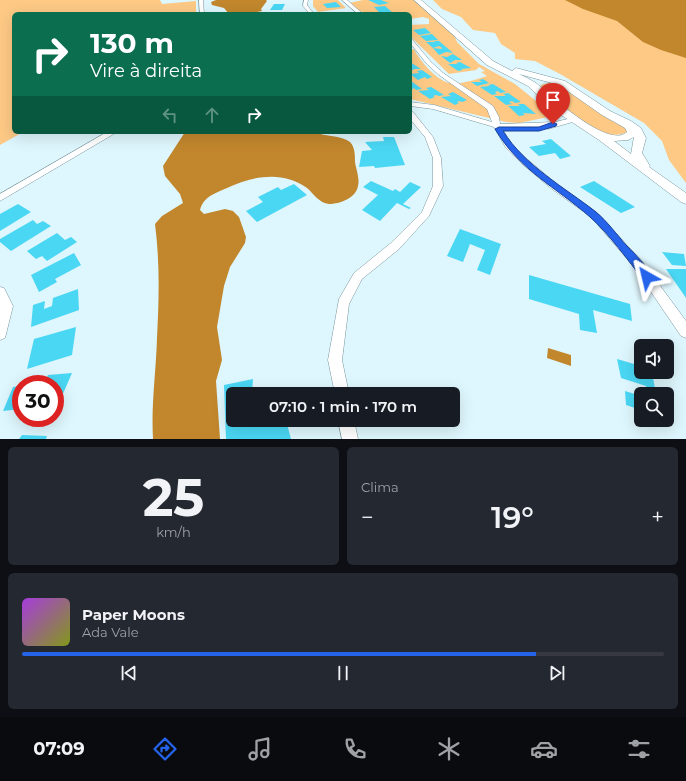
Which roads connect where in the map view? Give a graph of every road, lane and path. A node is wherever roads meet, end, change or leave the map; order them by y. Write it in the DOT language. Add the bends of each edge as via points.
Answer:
graph roads {
  1 [pos="201,0"];
  2 [pos="306,0"];
  3 [pos="344,0"];
  4 [pos="417,0"];
  5 [pos="424,0"];
  6 [pos="202,12"];
  7 [pos="310,12"];
  8 [pos="359,12"];
  9 [pos="412,42"];
  10 [pos="567,85"];
  11 [pos="537,90"];
  12 [pos="412,104"];
  13 [pos="412,117"];
  14 [pos="573,119"];
  15 [pos="627,123"];
  16 [pos="498,128"];
  17 [pos="588,128"];
  18 [pos="110,134"];
  19 [pos="653,175"];
  20 [pos="0,198"];
  21 [pos="686,200"];
  22 [pos="0,292"];
  23 [pos="686,332"];
  24 [pos="0,334"];
  25 [pos="341,387"];
  26 [pos="347,427"];
  27 [pos="350,439"];
  1 -- 6 [label="street"];
  2 -- 7 [label="street" via="305,5"];
  3 -- 8 [label="street"];
  4 -- 11 [label="main road" via="490,63 525,80"];
  5 -- 10 [label="main road" via="502,65"];
  9 -- 16 [label="street" via="441,74 490,108"];
  10 -- 11 [label="main road" via="551,81 541,82 536,85"];
  10 -- 15 [label="main road" via="606,113"];
  11 -- 14 [label="main road"];
  12 -- 16 [label="street" via="434,107"];
  13 -- 25 [label="street" via="428,137 437,158 438,186 426,214 395,246 358,276 344,303 335,360"];
  14 -- 16 [label="street" via="539,129"];
  14 -- 17 [label="main road"];
  15 -- 17 [label="main road" via="633,132 622,138 607,136"];
  15 -- 19 [label="main road" via="639,134 636,156"];
  16 -- 23 [label="street" via="508,146 524,161 594,215 638,264"];
  17 -- 19 [label="main road"];
  18 -- 20 [label="street"];
  19 -- 21 [label="main road"];
  22 -- 24 [label="street" via="7,306"];
  26 -- 27 [label="street"];
}
